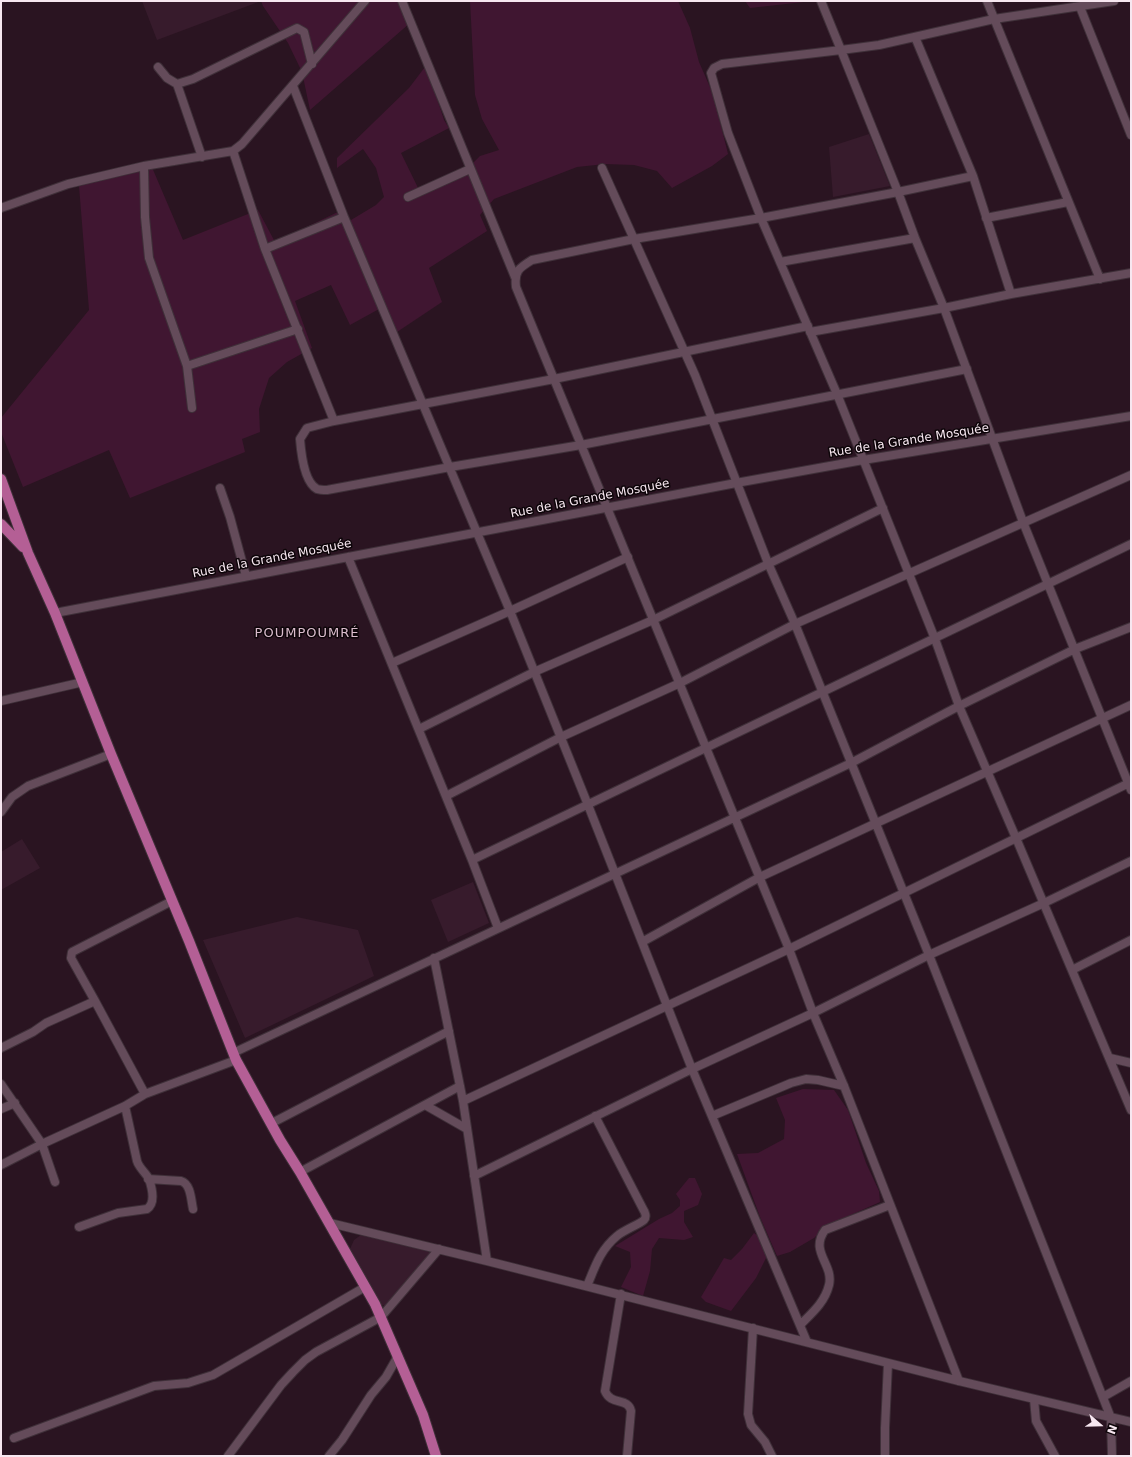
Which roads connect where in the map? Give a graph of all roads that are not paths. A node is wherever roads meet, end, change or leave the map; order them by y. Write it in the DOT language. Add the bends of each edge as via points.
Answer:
graph roads {
  1 [pos="365,1"];
  2 [pos="402,1"];
  3 [pos="821,1"];
  4 [pos="987,1"];
  5 [pos="1114,1"];
  6 [pos="1080,7"];
  7 [pos="994,19"];
  8 [pos="915,37"];
  9 [pos="842,50"];
  10 [pos="312,64"];
  11 [pos="158,67"];
  12 [pos="177,84"];
  13 [pos="294,86"];
  14 [pos="1131,135"];
  15 [pos="233,151"];
  16 [pos="202,157"];
  17 [pos="144,166"];
  18 [pos="602,168"];
  19 [pos="470,170"];
  20 [pos="973,176"];
  21 [pos="898,192"];
  22 [pos="408,197"];
  23 [pos="1068,202"];
  24 [pos="1,208"];
  25 [pos="344,217"];
  26 [pos="761,218"];
  27 [pos="986,218"];
  28 [pos="914,238"];
  29 [pos="634,239"];
  30 [pos="265,249"];
  31 [pos="780,262"];
  32 [pos="1131,273"];
  33 [pos="515,277"];
  34 [pos="1100,279"];
  35 [pos="1011,294"];
  36 [pos="944,308"];
  37 [pos="298,329"];
  38 [pos="809,329"];
  39 [pos="685,352"];
  40 [pos="187,366"];
  41 [pos="967,369"];
  42 [pos="554,379"];
  43 [pos="837,394"];
  44 [pos="423,405"];
  45 [pos="192,408"];
  46 [pos="1131,416"];
  47 [pos="712,418"];
  48 [pos="334,421"];
  49 [pos="993,439"];
  50 [pos="581,445"];
  51 [pos="863,460"];
  52 [pos="450,467"];
  53 [pos="1131,475"];
  54 [pos="1,479"];
  55 [pos="736,483"];
  56 [pos="220,488"];
  57 [pos="607,508"];
  58 [pos="883,508"];
  59 [pos="1023,522"];
  60 [pos="1,524"];
  61 [pos="477,533"];
  62 [pos="1131,544"];
  63 [pos="28,553"];
  64 [pos="348,557"];
  65 [pos="628,557"];
  66 [pos="768,562"];
  67 [pos="908,572"];
  68 [pos="246,576"];
  69 [pos="1048,584"];
  70 [pos="510,611"];
  71 [pos="55,613"];
  72 [pos="653,620"];
  73 [pos="795,624"];
  74 [pos="1131,627"];
  75 [pos="935,639"];
  76 [pos="1075,649"];
  77 [pos="392,663"];
  78 [pos="534,672"];
  79 [pos="83,682"];
  80 [pos="680,683"];
  81 [pos="822,692"];
  82 [pos="1,701"];
  83 [pos="1131,705"];
  84 [pos="959,706"];
  85 [pos="1103,718"];
  86 [pos="419,729"];
  87 [pos="561,737"];
  88 [pos="706,748"];
  89 [pos="111,754"];
  90 [pos="851,763"];
  91 [pos="987,771"];
  92 [pos="1130,785"];
  93 [pos="446,796"];
  94 [pos="588,804"];
  95 [pos="1,812"];
  96 [pos="735,817"];
  97 [pos="876,824"];
  98 [pos="1016,838"];
  99 [pos="472,860"];
  100 [pos="1131,861"];
  101 [pos="614,874"];
  102 [pos="760,878"];
  103 [pos="904,893"];
  104 [pos="172,901"];
  105 [pos="1044,903"];
  106 [pos="498,928"];
  107 [pos="1131,940"];
  108 [pos="642,942"];
  109 [pos="790,949"];
  110 [pos="929,955"];
  111 [pos="434,958"];
  112 [pos="1072,970"];
  113 [pos="95,1001"];
  114 [pos="667,1005"];
  115 [pos="813,1013"];
  116 [pos="449,1031"];
  117 [pos="1,1048"];
  118 [pos="234,1056"];
  119 [pos="1110,1058"];
  120 [pos="1131,1062"];
  121 [pos="692,1068"];
  122 [pos="1,1084"];
  123 [pos="460,1086"];
  124 [pos="844,1086"];
  125 [pos="145,1094"];
  126 [pos="463,1101"];
  127 [pos="15,1103"];
  128 [pos="425,1105"];
  129 [pos="125,1106"];
  130 [pos="1,1110"];
  131 [pos="1131,1110"];
  132 [pos="594,1116"];
  133 [pos="712,1116"];
  134 [pos="272,1123"];
  135 [pos="467,1129"];
  136 [pos="42,1144"];
  137 [pos="1,1165"];
  138 [pos="300,1172"];
  139 [pos="474,1176"];
  140 [pos="148,1179"];
  141 [pos="55,1182"];
  142 [pos="890,1205"];
  143 [pos="193,1209"];
  144 [pos="330,1224"];
  145 [pos="79,1226"];
  146 [pos="439,1249"];
  147 [pos="487,1261"];
  148 [pos="587,1286"];
  149 [pos="365,1287"];
  150 [pos="621,1294"];
  151 [pos="381,1317"];
  152 [pos="800,1325"];
  153 [pos="753,1328"];
  154 [pos="807,1342"];
  155 [pos="398,1356"];
  156 [pos="888,1363"];
  157 [pos="958,1381"];
  158 [pos="1131,1381"];
  159 [pos="1103,1397"];
  160 [pos="1034,1399"];
  161 [pos="1111,1418"];
  162 [pos="1131,1422"];
  163 [pos="14,1438"];
  164 [pos="228,1456"];
  165 [pos="329,1456"];
  166 [pos="436,1456"];
  167 [pos="627,1456"];
  168 [pos="772,1456"];
  169 [pos="885,1456"];
  170 [pos="1055,1456"];
  171 [pos="1112,1456"];
  1 -- 10 [label="street"];
  2 -- 19 [label="street"];
  3 -- 9 [label="street"];
  4 -- 7 [label="street"];
  5 -- 6 [label="street"];
  6 -- 7 [label="street"];
  6 -- 14 [label="street"];
  7 -- 8 [label="street"];
  7 -- 23 [label="street"];
  8 -- 9 [label="street"];
  8 -- 20 [label="street"];
  9 -- 21 [label="street"];
  9 -- 26 [label="street" via="722,64 711,73 728,133"];
  10 -- 12 [label="street" via="304,32 297,28 193,79"];
  10 -- 13 [label="street"];
  11 -- 12 [label="street" via="167,78"];
  12 -- 16 [label="street"];
  13 -- 15 [label="street"];
  13 -- 25 [label="street"];
  15 -- 16 [label="street"];
  15 -- 30 [label="street"];
  16 -- 17 [label="street"];
  17 -- 24 [label="street" via="68,184"];
  17 -- 40 [label="street" via="149,258"];
  18 -- 29 [label="street"];
  19 -- 22 [label="street"];
  19 -- 33 [label="street"];
  20 -- 21 [label="street"];
  20 -- 27 [label="street"];
  21 -- 26 [label="street"];
  21 -- 28 [label="street"];
  23 -- 27 [label="street"];
  23 -- 34 [label="street"];
  25 -- 30 [label="street"];
  25 -- 44 [label="street"];
  26 -- 29 [label="street"];
  26 -- 31 [label="street"];
  27 -- 35 [label="street"];
  28 -- 31 [label="street"];
  28 -- 36 [label="street"];
  29 -- 33 [label="street" via="532,260 520,267"];
  29 -- 39 [label="street"];
  30 -- 37 [label="street"];
  31 -- 38 [label="street"];
  32 -- 34 [label="street"];
  33 -- 42 [label="street" via="516,287"];
  34 -- 35 [label="street"];
  35 -- 36 [label="street"];
  36 -- 38 [label="street"];
  36 -- 41 [label="street"];
  37 -- 40 [label="street"];
  37 -- 48 [label="street"];
  38 -- 39 [label="street"];
  38 -- 43 [label="street"];
  39 -- 42 [label="street"];
  39 -- 47 [label="street"];
  40 -- 45 [label="street"];
  41 -- 43 [label="street"];
  41 -- 49 [label="street"];
  42 -- 44 [label="street"];
  42 -- 50 [label="street"];
  43 -- 47 [label="street"];
  43 -- 51 [label="street"];
  44 -- 48 [label="street"];
  44 -- 52 [label="street"];
  46 -- 49 [label="street, Rue de la Grande Mosquée"];
  47 -- 50 [label="street"];
  47 -- 55 [label="street"];
  48 -- 52 [label="street" via="307,428 300,439 309,480 317,488 327,490"];
  49 -- 51 [label="street, Rue de la Grande Mosquée"];
  49 -- 59 [label="street"];
  50 -- 52 [label="street"];
  50 -- 57 [label="street"];
  51 -- 55 [label="street, Rue de la Grande Mosquée"];
  51 -- 58 [label="street"];
  52 -- 61 [label="street"];
  53 -- 59 [label="street"];
  54 -- 63 [label="main road"];
  55 -- 57 [label="street, Rue de la Grande Mosquée"];
  55 -- 66 [label="street"];
  56 -- 68 [label="street"];
  57 -- 61 [label="street, Rue de la Grande Mosquée"];
  57 -- 65 [label="street"];
  58 -- 66 [label="street"];
  58 -- 67 [label="street"];
  59 -- 67 [label="street"];
  59 -- 69 [label="street"];
  60 -- 63 [label="main road"];
  61 -- 64 [label="street, Rue de la Grande Mosquée"];
  61 -- 70 [label="street"];
  62 -- 69 [label="street"];
  63 -- 71 [label="main road"];
  64 -- 68 [label="street, Rue de la Grande Mosquée"];
  64 -- 77 [label="street"];
  65 -- 70 [label="street"];
  65 -- 72 [label="street"];
  66 -- 72 [label="street"];
  66 -- 73 [label="street"];
  67 -- 73 [label="street"];
  67 -- 75 [label="street"];
  68 -- 71 [label="street, Rue de la Grande Mosquée"];
  69 -- 75 [label="street"];
  69 -- 76 [label="street"];
  70 -- 77 [label="street"];
  70 -- 78 [label="street"];
  71 -- 79 [label="main road"];
  72 -- 78 [label="street"];
  72 -- 80 [label="street"];
  73 -- 80 [label="street"];
  73 -- 81 [label="street"];
  74 -- 76 [label="street"];
  75 -- 81 [label="street"];
  75 -- 84 [label="street"];
  76 -- 84 [label="street"];
  76 -- 85 [label="street"];
  77 -- 86 [label="street"];
  78 -- 86 [label="street"];
  78 -- 87 [label="street"];
  79 -- 82 [label="street"];
  79 -- 89 [label="main road"];
  80 -- 87 [label="street"];
  80 -- 88 [label="street"];
  81 -- 88 [label="street"];
  81 -- 90 [label="street"];
  83 -- 85 [label="street"];
  84 -- 90 [label="street"];
  84 -- 91 [label="street"];
  85 -- 91 [label="street"];
  85 -- 92 [label="street"];
  86 -- 93 [label="street"];
  87 -- 93 [label="street"];
  87 -- 94 [label="street"];
  88 -- 94 [label="street"];
  88 -- 96 [label="street"];
  89 -- 95 [label="street" via="28,786 12,797"];
  89 -- 104 [label="main road"];
  90 -- 96 [label="street"];
  90 -- 97 [label="street"];
  91 -- 97 [label="street"];
  91 -- 98 [label="street"];
  92 -- 98 [label="street"];
  93 -- 99 [label="street"];
  94 -- 99 [label="street"];
  94 -- 101 [label="street"];
  96 -- 101 [label="street"];
  96 -- 102 [label="street"];
  97 -- 102 [label="street"];
  97 -- 103 [label="street"];
  98 -- 103 [label="street"];
  98 -- 105 [label="street"];
  99 -- 106 [label="street"];
  100 -- 105 [label="street"];
  101 -- 106 [label="street"];
  101 -- 108 [label="street"];
  102 -- 108 [label="street"];
  102 -- 109 [label="street"];
  103 -- 109 [label="street"];
  103 -- 110 [label="street"];
  104 -- 113 [label="street" via="72,952 71,958"];
  104 -- 118 [label="main road"];
  105 -- 110 [label="street"];
  105 -- 112 [label="street"];
  106 -- 111 [label="street"];
  107 -- 112 [label="street"];
  108 -- 114 [label="street"];
  109 -- 114 [label="street"];
  109 -- 115 [label="street"];
  110 -- 115 [label="street"];
  110 -- 159 [label="street"];
  111 -- 116 [label="street"];
  111 -- 118 [label="street"];
  112 -- 119 [label="street"];
  113 -- 117 [label="street" via="46,1023"];
  113 -- 125 [label="street"];
  114 -- 121 [label="street"];
  114 -- 126 [label="street"];
  115 -- 121 [label="street"];
  115 -- 124 [label="street"];
  116 -- 123 [label="street"];
  116 -- 134 [label="street"];
  118 -- 125 [label="street"];
  118 -- 134 [label="main road"];
  119 -- 120 [label="street"];
  119 -- 131 [label="street"];
  121 -- 132 [label="street"];
  121 -- 133 [label="street"];
  122 -- 127 [label="street"];
  123 -- 126 [label="street"];
  123 -- 128 [label="street"];
  124 -- 133 [label="street" via="806,1079"];
  124 -- 142 [label="street"];
  125 -- 129 [label="street"];
  126 -- 135 [label="street"];
  127 -- 130 [label="street"];
  127 -- 136 [label="street"];
  128 -- 135 [label="street"];
  128 -- 138 [label="street"];
  129 -- 136 [label="street"];
  129 -- 140 [label="street" via="136,1161"];
  132 -- 139 [label="street"];
  132 -- 148 [label="street" via="645,1213 645,1218 617,1236 602,1251"];
  133 -- 152 [label="street"];
  134 -- 138 [label="main road"];
  135 -- 139 [label="street"];
  136 -- 137 [label="street"];
  136 -- 141 [label="street"];
  138 -- 144 [label="main road"];
  139 -- 147 [label="street"];
  140 -- 143 [label="street" via="185,1182"];
  140 -- 145 [label="street" via="153,1200 147,1209 118,1213"];
  142 -- 152 [label="street" via="825,1230 820,1236 819,1246 828,1270 829,1284 818,1307"];
  142 -- 157 [label="street"];
  144 -- 146 [label="street"];
  144 -- 149 [label="main road"];
  146 -- 147 [label="street"];
  146 -- 151 [label="street"];
  147 -- 148 [label="street"];
  148 -- 150 [label="street"];
  149 -- 151 [label="main road"];
  149 -- 163 [label="street" via="213,1375 188,1383 154,1386"];
  150 -- 153 [label="street"];
  150 -- 167 [label="street" via="605,1391 607,1396 630,1406 632,1412"];
  151 -- 155 [label="main road"];
  151 -- 164 [label="street" via="305,1360 281,1385"];
  152 -- 154 [label="street"];
  153 -- 154 [label="street"];
  153 -- 168 [label="street" via="748,1414 751,1425 765,1442"];
  154 -- 156 [label="street"];
  155 -- 165 [label="street" via="386,1377"];
  155 -- 166 [label="main road" via="423,1415"];
  156 -- 157 [label="street"];
  156 -- 169 [label="street"];
  157 -- 160 [label="street"];
  158 -- 159 [label="street"];
  159 -- 161 [label="street"];
  160 -- 161 [label="street"];
  160 -- 170 [label="street" via="1036,1421"];
  161 -- 162 [label="street"];
  161 -- 171 [label="street"];
}
